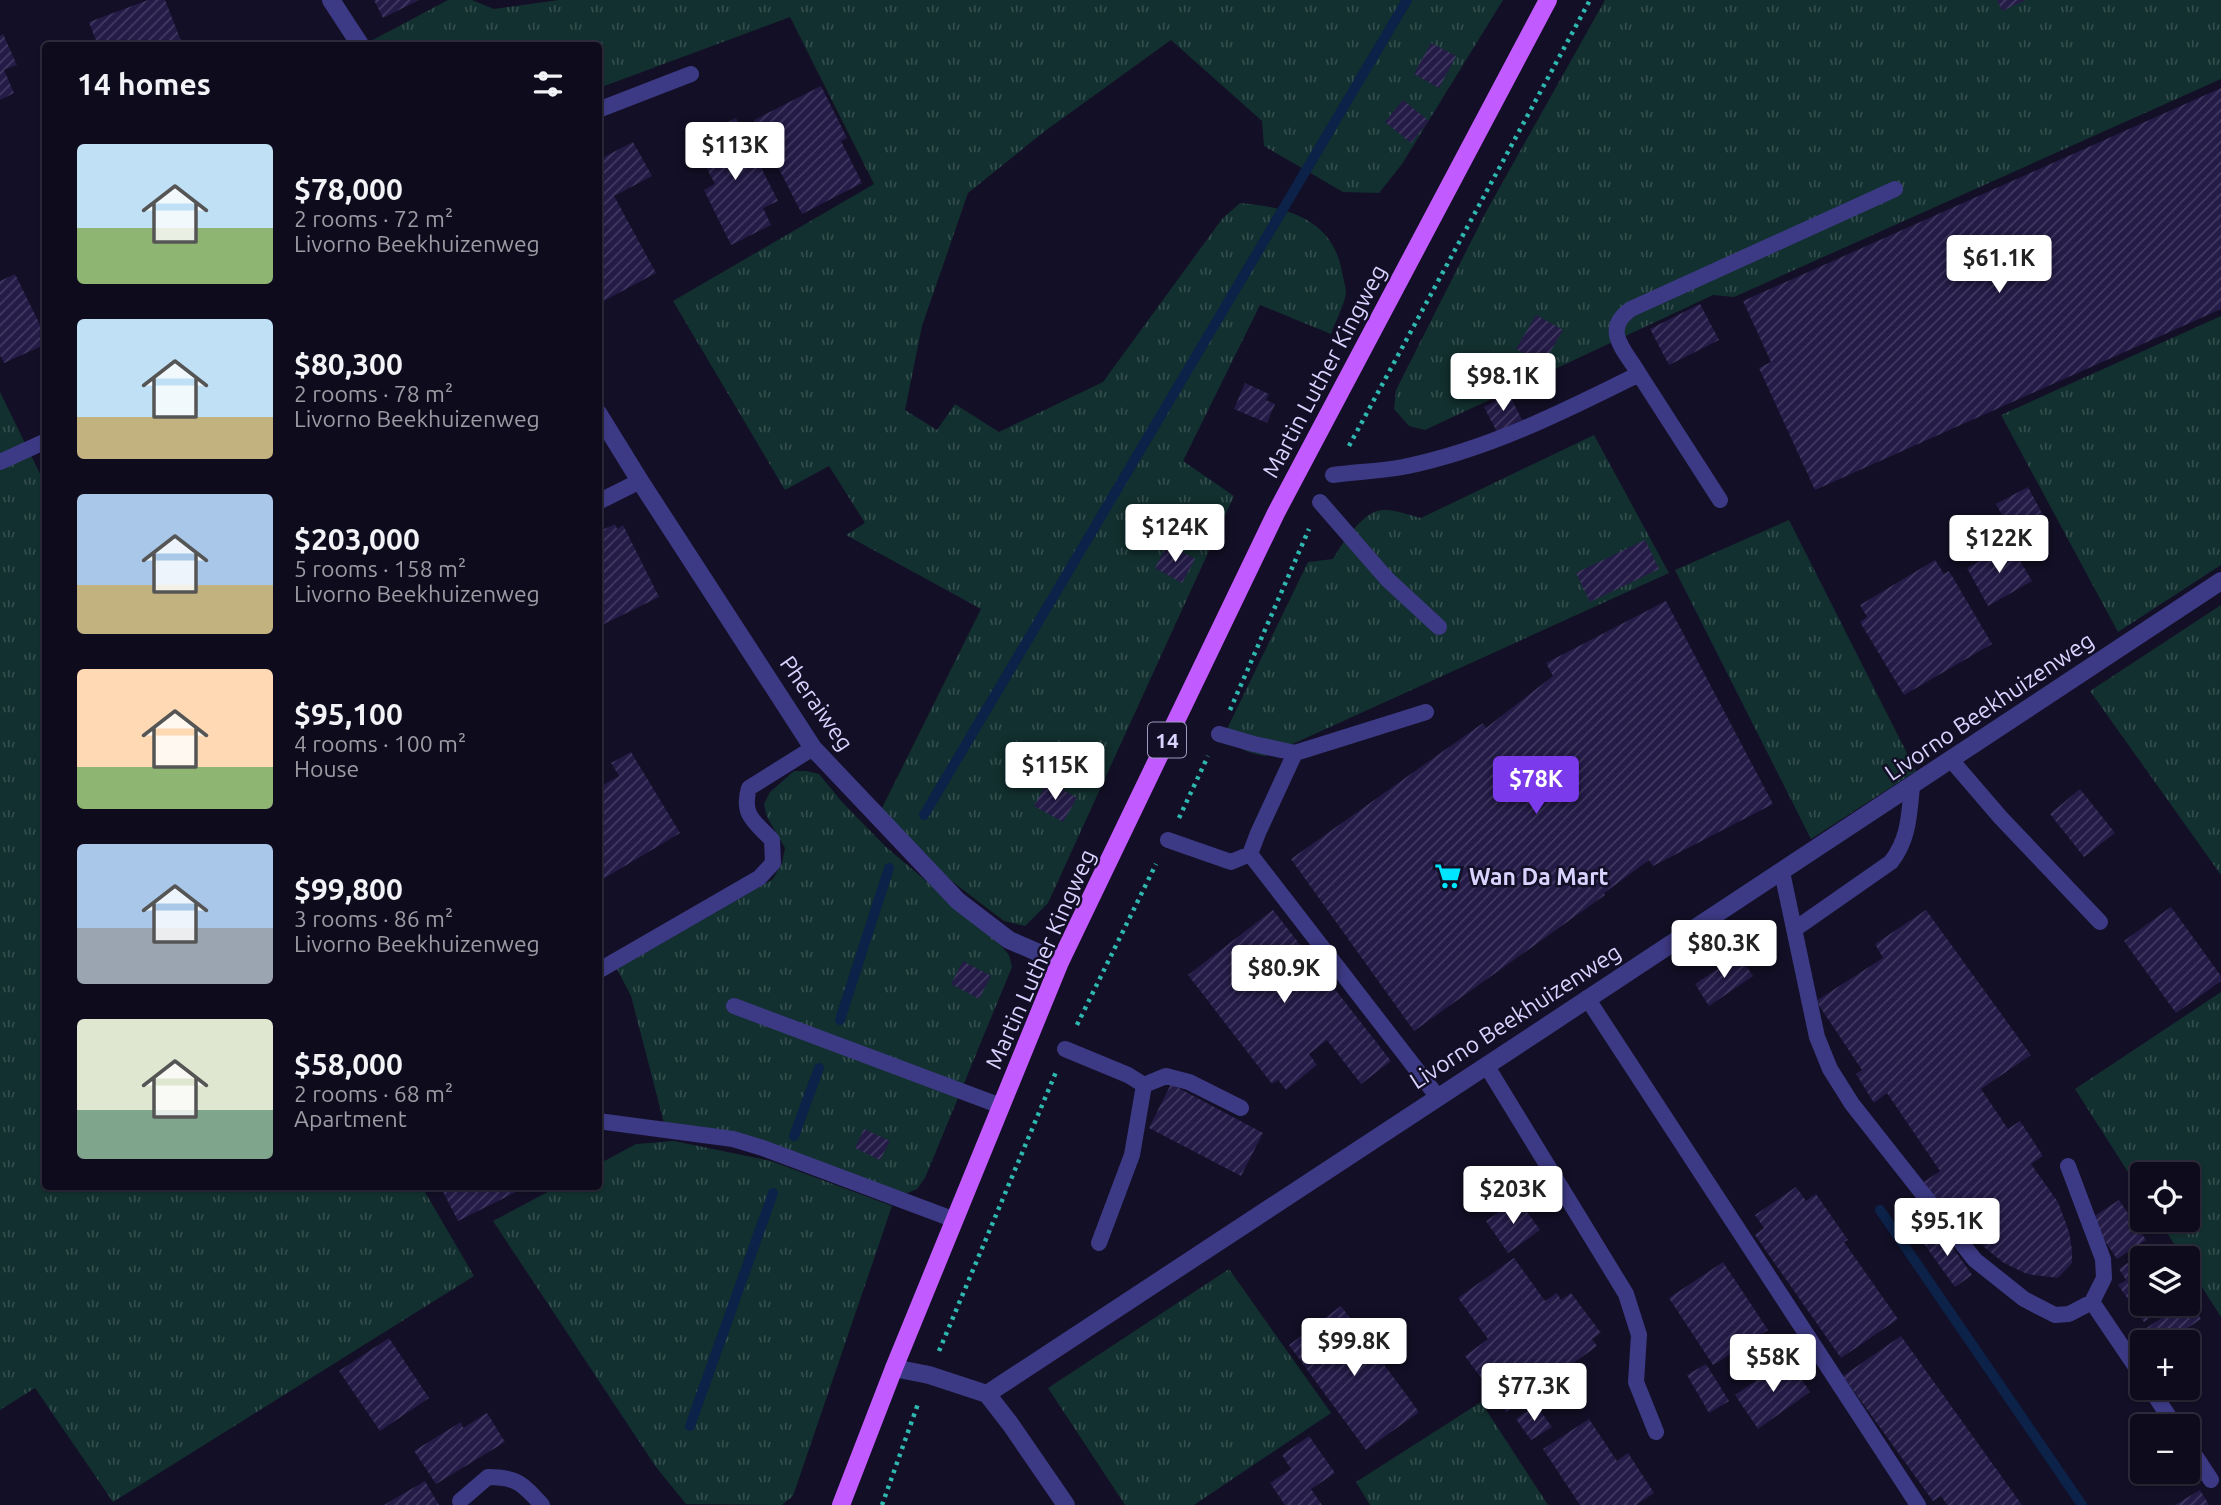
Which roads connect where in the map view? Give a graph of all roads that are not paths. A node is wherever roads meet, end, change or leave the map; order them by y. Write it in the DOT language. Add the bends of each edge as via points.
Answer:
graph roads {
  1 [pos="331,0"];
  2 [pos="1548,0"];
  3 [pos="358,42"];
  4 [pos="691,74"];
  5 [pos="602,108"];
  6 [pos="1895,189"];
  7 [pos="1639,374"];
  8 [pos="602,419"];
  9 [pos="42,443"];
  10 [pos="0,462"];
  11 [pos="1333,475"];
  12 [pos="640,481"];
  13 [pos="602,500"];
  14 [pos="1720,500"];
  15 [pos="1320,502"];
  16 [pos="2221,581"];
  17 [pos="1438,627"];
  18 [pos="1426,712"];
  19 [pos="1220,734"];
  20 [pos="813,748"];
  21 [pos="1295,753"];
  22 [pos="1952,761"];
  23 [pos="1912,787"];
  24 [pos="1168,840"];
  25 [pos="1250,854"];
  26 [pos="1782,872"];
  27 [pos="2100,922"];
  28 [pos="1795,929"];
  29 [pos="1060,962"];
  30 [pos="602,969"];
  31 [pos="1587,998"];
  32 [pos="734,1006"];
  33 [pos="1065,1049"];
  34 [pos="1486,1065"];
  35 [pos="1144,1085"];
  36 [pos="1437,1096"];
  37 [pos="1001,1107"];
  38 [pos="1241,1108"];
  39 [pos="602,1122"];
  40 [pos="2068,1166"];
  41 [pos="955,1220"];
  42 [pos="1099,1243"];
  43 [pos="2092,1302"];
  44 [pos="2130,1358"];
  45 [pos="894,1368"];
  46 [pos="987,1394"];
  47 [pos="1656,1432"];
  48 [pos="2200,1463"];
  49 [pos="2211,1480"];
  50 [pos="460,1501"];
  51 [pos="542,1505"];
  52 [pos="841,1505"];
  53 [pos="1066,1505"];
  54 [pos="1919,1505"];
  1 -- 3 [label="street"];
  2 -- 29 [label="main road, Martin Luther Kingweg / 14" via="1276,513"];
  4 -- 5 [label="lane"];
  6 -- 7 [label="lane" via="1621,316 1615,333"];
  7 -- 11 [label="lane" via="1496,441 1403,467"];
  7 -- 14 [label="lane"];
  8 -- 12 [label="street, Pheraiweg"];
  9 -- 10 [label="lane"];
  12 -- 13 [label="lane"];
  12 -- 20 [label="street, Pheraiweg"];
  15 -- 17 [label="lane" via="1387,579"];
  16 -- 22 [label="street, Livorno Beekhuizenweg"];
  18 -- 21 [label="lane"];
  19 -- 21 [label="lane"];
  20 -- 29 [label="street, Pheraiweg" via="958,901 1009,940"];
  20 -- 30 [label="lane" via="749,788 745,800 748,815 772,840 773,863 760,878"];
  21 -- 25 [label="lane"];
  22 -- 23 [label="street, Livorno Beekhuizenweg"];
  22 -- 27 [label="lane"];
  23 -- 26 [label="street, Livorno Beekhuizenweg"];
  23 -- 28 [label="lane" via="1908,830 1891,862"];
  24 -- 25 [label="lane" via="1231,862"];
  25 -- 36 [label="lane"];
  26 -- 28 [label="lane"];
  26 -- 31 [label="street, Livorno Beekhuizenweg"];
  28 -- 43 [label="lane" via="1817,1037 1829,1069 1938,1214 1975,1260 2024,1299 2055,1315 2069,1314"];
  29 -- 37 [label="main road, Martin Luther Kingweg / 14"];
  31 -- 34 [label="street, Livorno Beekhuizenweg"];
  31 -- 54 [label="lane"];
  32 -- 37 [label="lane"];
  33 -- 35 [label="lane"];
  34 -- 36 [label="street, Livorno Beekhuizenweg"];
  34 -- 47 [label="lane" via="1626,1294 1639,1335 1636,1382"];
  35 -- 38 [label="lane" via="1166,1076 1189,1082"];
  35 -- 42 [label="lane" via="1132,1155"];
  36 -- 46 [label="street, Livorno Beekhuizenweg"];
  37 -- 41 [label="main road, Martin Luther Kingweg / 14"];
  39 -- 41 [label="lane" via="733,1139"];
  40 -- 43 [label="lane" via="2103,1259 2104,1278"];
  41 -- 45 [label="main road, Martin Luther Kingweg / 14"];
  43 -- 44 [label="lane"];
  45 -- 46 [label="street"];
  45 -- 52 [label="main road, Martin Luther Kingweg / 14"];
  46 -- 53 [label="street"];
  48 -- 49 [label="lane"];
  50 -- 51 [label="lane" via="488,1477 503,1477 522,1482"];
}
